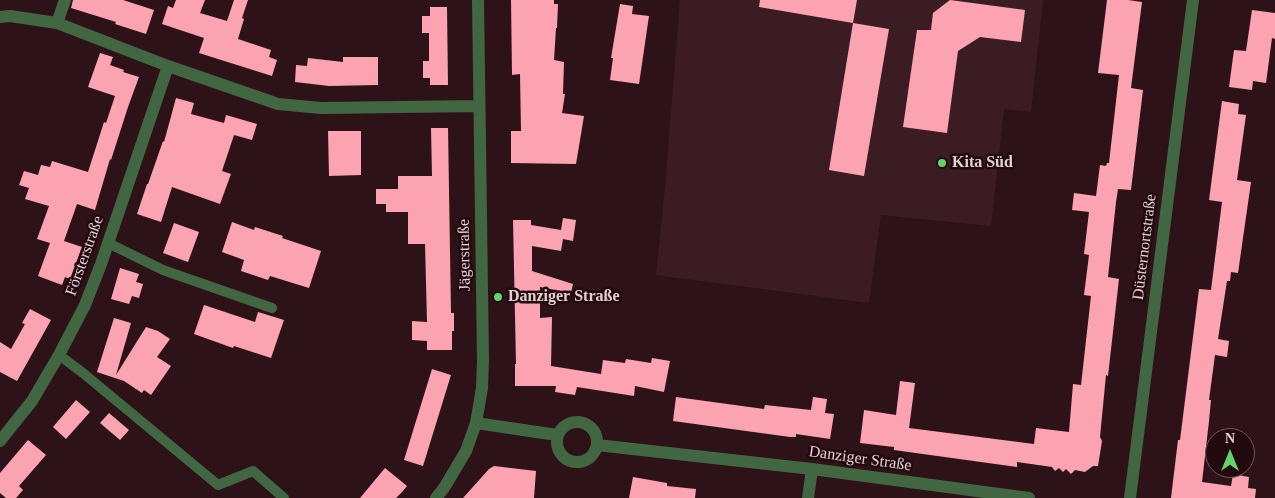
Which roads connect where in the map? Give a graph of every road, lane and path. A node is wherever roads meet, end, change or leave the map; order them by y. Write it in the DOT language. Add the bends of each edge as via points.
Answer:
graph roads {
  1 [pos="65,0"];
  2 [pos="478,0"];
  3 [pos="1193,0"];
  4 [pos="0,17"];
  5 [pos="57,23"];
  6 [pos="168,66"];
  7 [pos="479,106"];
  8 [pos="108,243"];
  9 [pos="272,308"];
  10 [pos="59,355"];
  11 [pos="476,423"];
  12 [pos="558,435"];
  13 [pos="0,441"];
  14 [pos="597,445"];
  15 [pos="812,469"];
  16 [pos="284,498"];
  17 [pos="436,498"];
  18 [pos="808,498"];
  19 [pos="1029,498"];
  20 [pos="1130,498"];
  1 -- 5 [label="street"];
  2 -- 7 [label="street, Jägerstraße"];
  3 -- 20 [label="street, Düsternortstraße"];
  4 -- 5 [label="street"];
  5 -- 6 [label="street"];
  6 -- 7 [label="street" via="278,104 321,108"];
  6 -- 8 [label="street, Försterstraße"];
  7 -- 11 [label="street, Jägerstraße" via="483,360"];
  8 -- 9 [label="lane" via="163,270"];
  8 -- 10 [label="street, Försterstraße" via="85,305"];
  10 -- 13 [label="street, Försterstraße" via="32,401"];
  10 -- 16 [label="lane" via="218,484 253,471"];
  11 -- 12 [label="street"];
  11 -- 17 [label="street, Jägerstraße" via="466,451"];
  12 -- 14 [label="street" via="571,422 584,423 594,432"];
  12 -- 14 [label="street" via="557,445 563,456 574,462 594,454"];
  14 -- 15 [label="street, Danziger Straße"];
  15 -- 18 [label="street"];
  15 -- 19 [label="street, Danziger Straße"];
}
